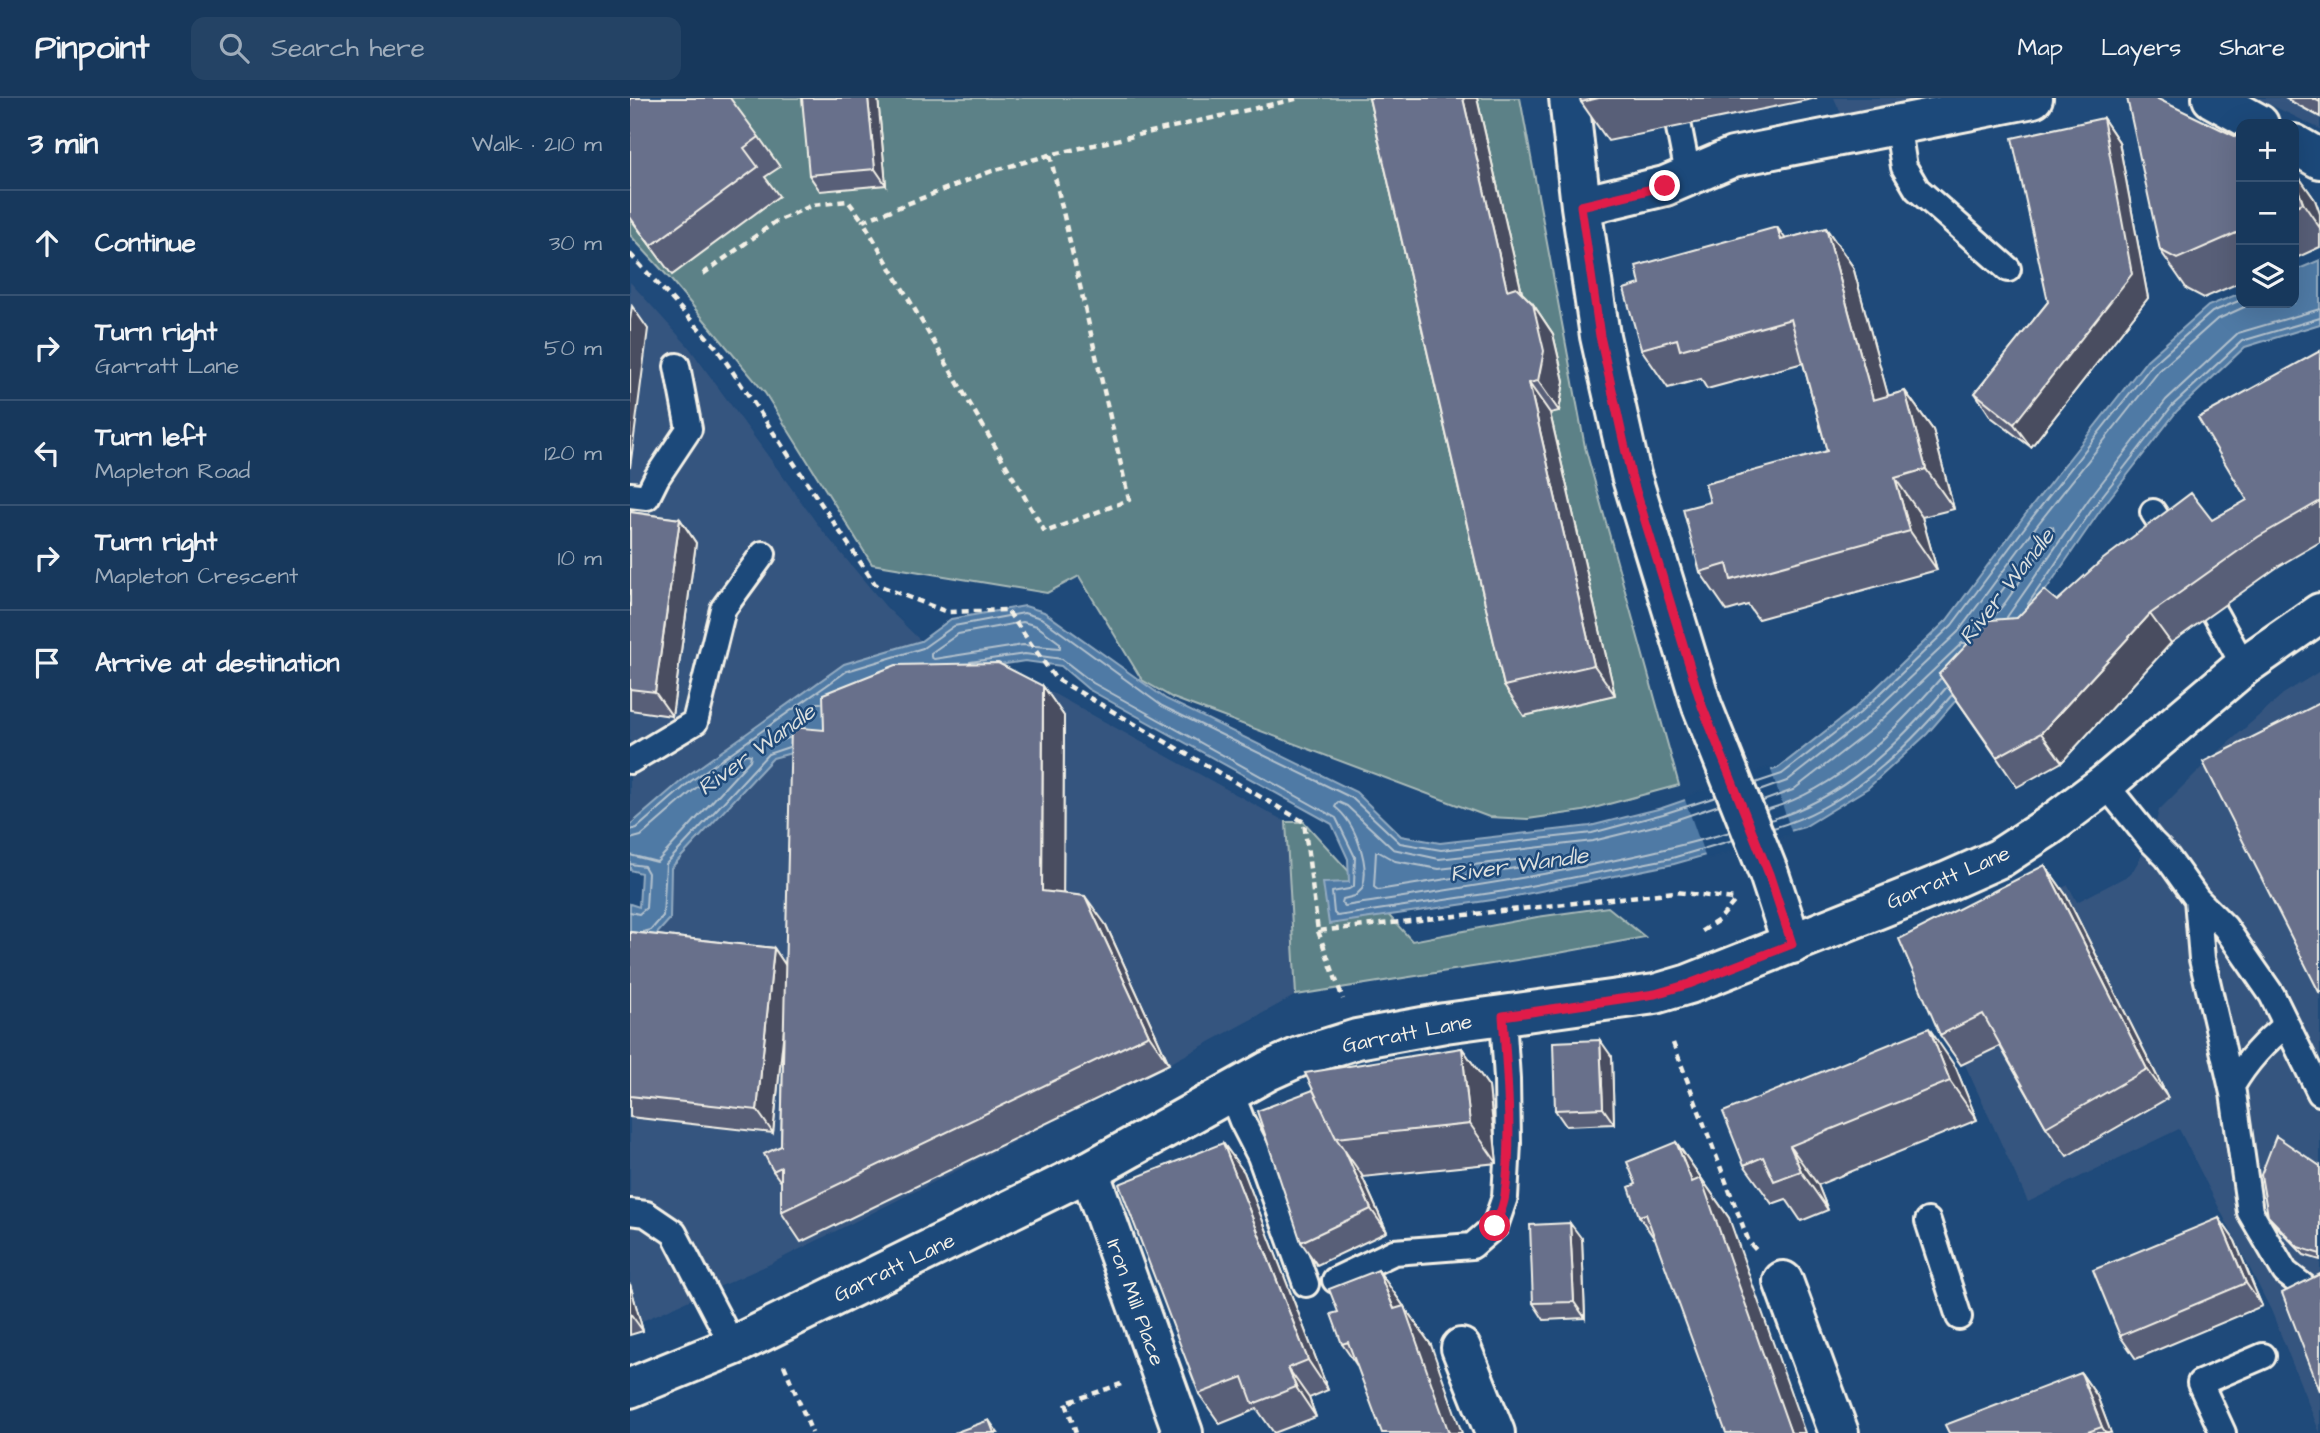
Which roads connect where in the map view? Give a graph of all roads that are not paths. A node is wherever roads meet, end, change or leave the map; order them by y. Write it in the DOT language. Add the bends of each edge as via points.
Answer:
graph roads {
  1 [pos="1569,98"];
  2 [pos="2032,98"];
  3 [pos="2214,98"];
  4 [pos="2250,119"];
  5 [pos="1898,123"];
  6 [pos="1679,128"];
  7 [pos="2299,147"];
  8 [pos="2320,159"];
  9 [pos="1689,174"];
  10 [pos="1581,206"];
  11 [pos="2008,269"];
  12 [pos="677,366"];
  13 [pos="630,495"];
  14 [pos="2153,513"];
  15 [pos="2176,549"];
  16 [pos="763,554"];
  17 [pos="2214,612"];
  18 [pos="2320,613"];
  19 [pos="2244,666"];
  20 [pos="630,761"];
  21 [pos="2105,784"];
  22 [pos="2197,899"];
  23 [pos="1792,944"];
  24 [pos="1503,1016"];
  25 [pos="2286,1025"];
  26 [pos="2232,1086"];
  27 [pos="1231,1093"];
  28 [pos="2320,1093"];
  29 [pos="1089,1171"];
  30 [pos="630,1212"];
  31 [pos="1928,1221"];
  32 [pos="1335,1280"];
  33 [pos="1783,1281"];
  34 [pos="1306,1284"];
  35 [pos="2316,1296"];
  36 [pos="1959,1317"];
  37 [pos="733,1346"];
  38 [pos="1461,1348"];
  39 [pos="2263,1356"];
  40 [pos="630,1388"];
  41 [pos="1183,1433"];
  42 [pos="1494,1433"];
  43 [pos="1839,1433"];
  44 [pos="2223,1433"];
  1 -- 10 [label="street"];
  2 -- 5 [label="street"];
  3 -- 4 [label="street"];
  5 -- 9 [label="street" via="1733,157"];
  5 -- 11 [label="lane" via="1904,167 1917,189"];
  6 -- 9 [label="lane"];
  7 -- 8 [label="street"];
  9 -- 10 [label="street" via="1665,186"];
  10 -- 23 [label="street" via="1600,336 1631,475 1702,706 1729,770 1757,885"];
  12 -- 13 [label="lane" via="689,429 647,498"];
  14 -- 15 [label="lane"];
  16 -- 20 [label="lane" via="723,609 695,722"];
  17 -- 19 [label="lane"];
  18 -- 19 [label="street, Garratt Lane"];
  19 -- 21 [label="street, Garratt Lane"];
  21 -- 22 [label="lane"];
  21 -- 23 [label="street, Garratt Lane" via="2000,858"];
  22 -- 25 [label="lane" via="2225,927 2272,995"];
  22 -- 26 [label="lane" via="2202,959"];
  23 -- 24 [label="street, Garratt Lane" via="1655,994"];
  24 -- 27 [label="street, Garratt Lane" via="1357,1040 1299,1057"];
  24 -- 32 [label="lane" via="1508,1143 1505,1197 1495,1226 1472,1247 1394,1252"];
  25 -- 26 [label="lane"];
  25 -- 28 [label="lane"];
  26 -- 35 [label="lane" via="2250,1212 2285,1272"];
  27 -- 29 [label="street, Garratt Lane"];
  27 -- 34 [label="lane" via="1260,1156"];
  29 -- 37 [label="street, Garratt Lane"];
  29 -- 41 [label="street, Iron Mill Place"];
  30 -- 37 [label="lane" via="646,1213 674,1233"];
  31 -- 36 [label="lane"];
  33 -- 43 [label="street"];
  37 -- 40 [label="street, Garratt Lane"];
  38 -- 42 [label="street"];
  39 -- 44 [label="lane" via="2200,1383"];
}
